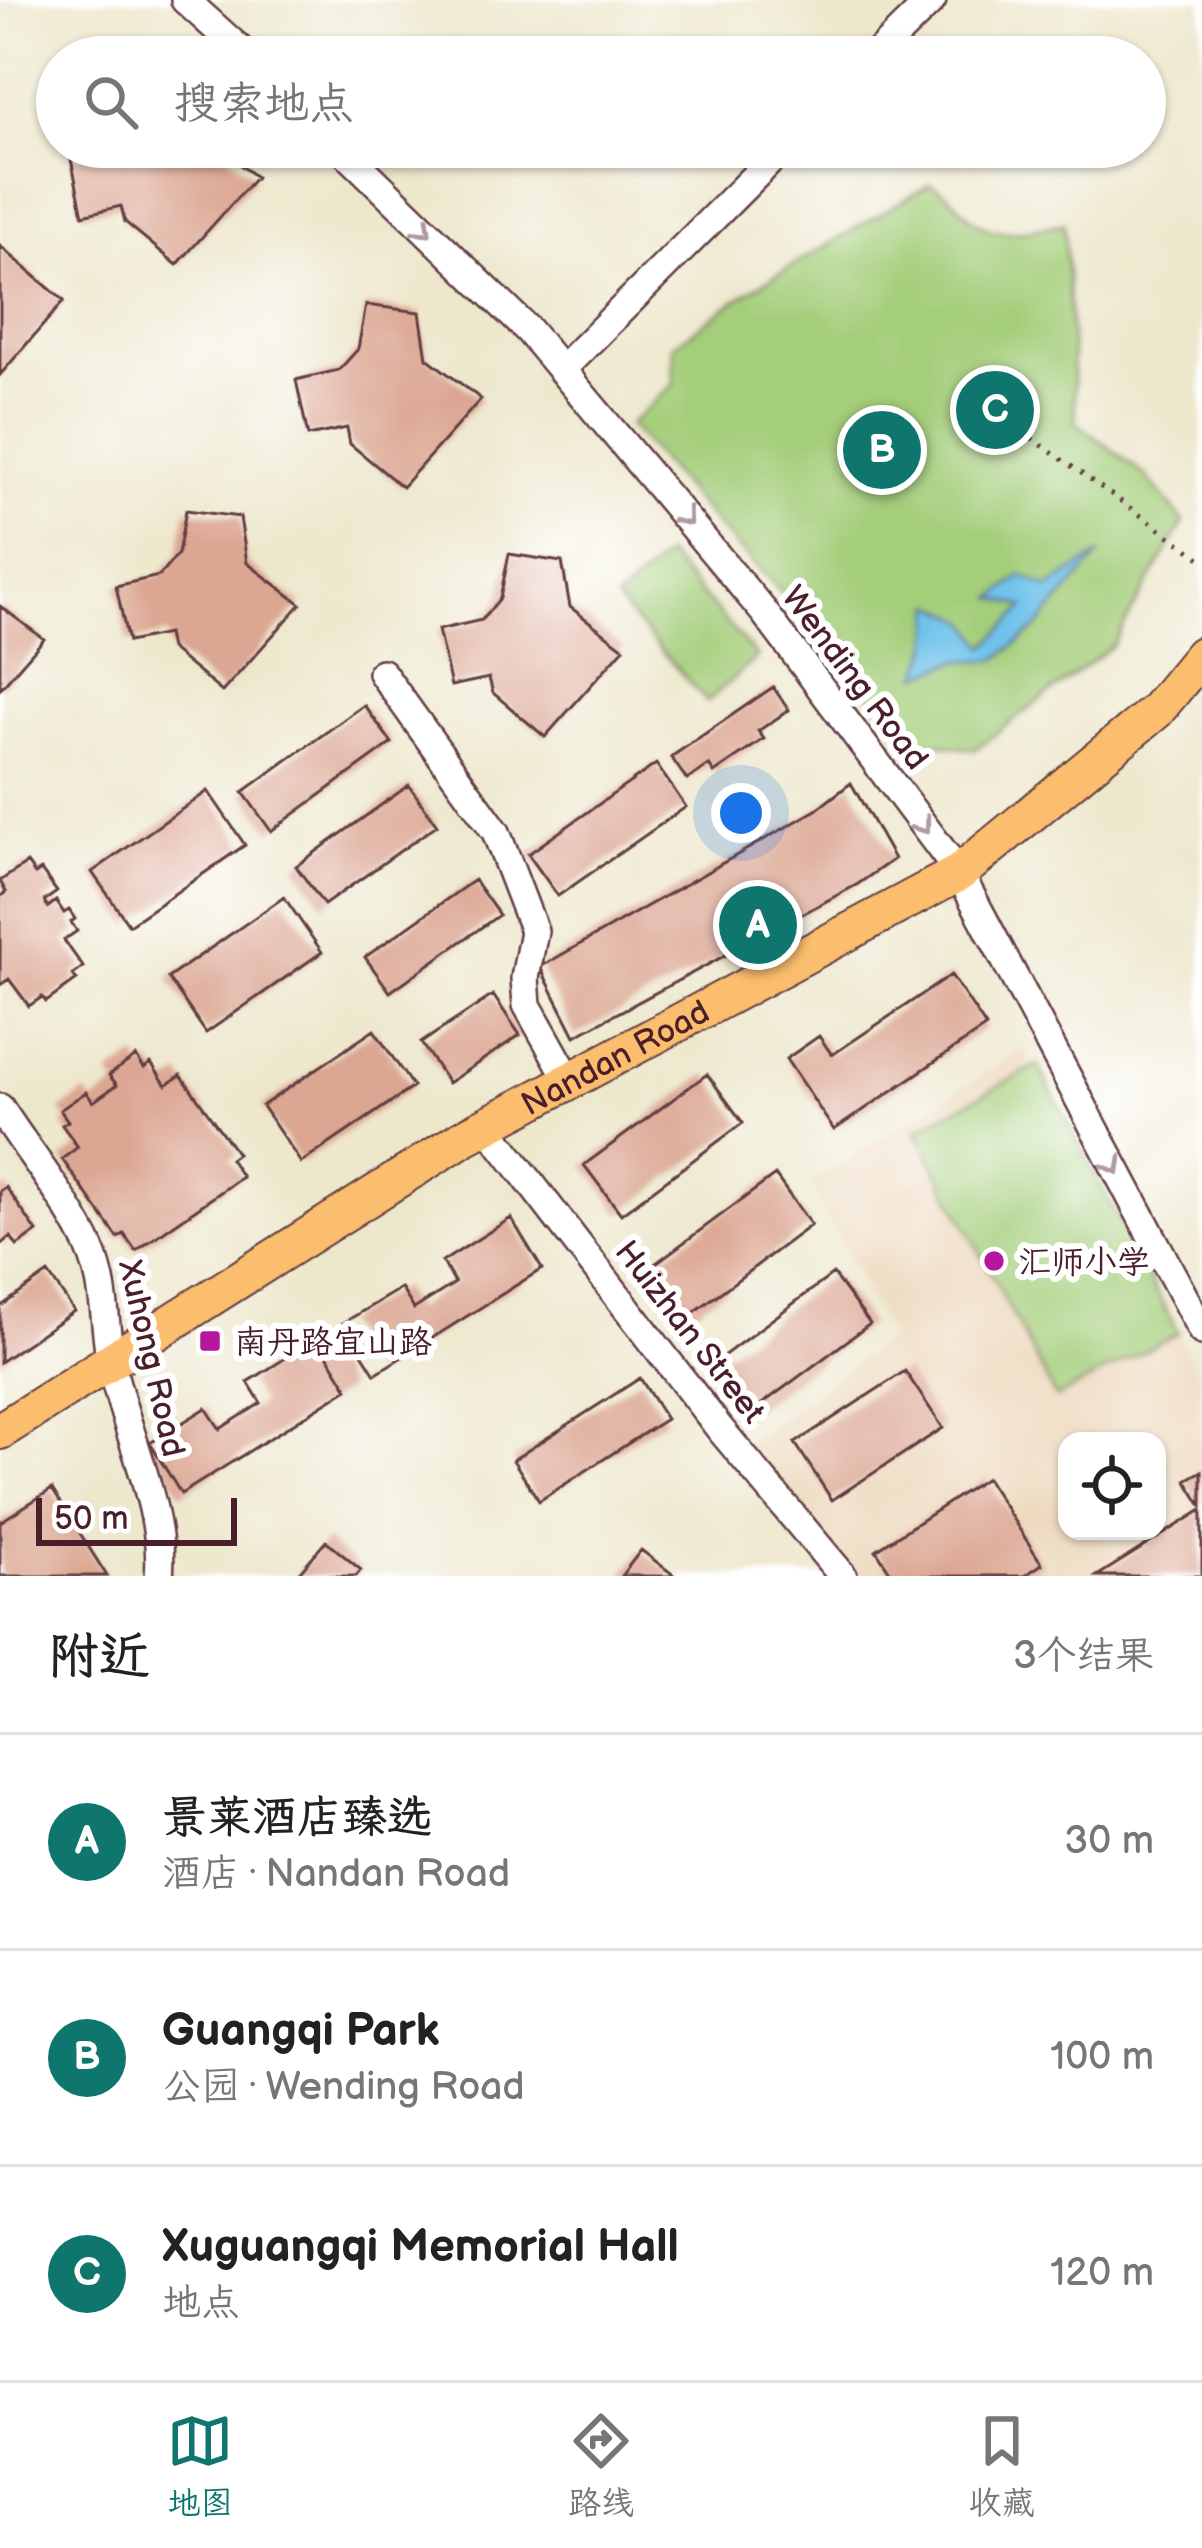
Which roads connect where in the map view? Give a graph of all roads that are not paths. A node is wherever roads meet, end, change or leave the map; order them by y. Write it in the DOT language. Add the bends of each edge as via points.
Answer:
graph roads {
  1 [pos="184,0"];
  2 [pos="932,0"];
  3 [pos="224,36"];
  4 [pos="895,36"];
  5 [pos="362,168"];
  6 [pos="763,168"];
  7 [pos="562,370"];
  8 [pos="1202,655"];
  9 [pos="382,673"];
  10 [pos="958,873"];
  11 [pos="569,1080"];
  12 [pos="0,1108"];
  13 [pos="486,1126"];
  14 [pos="1202,1331"];
  15 [pos="111,1360"];
  16 [pos="0,1432"];
  17 [pos="159,1576"];
  18 [pos="843,1576"];
  1 -- 3 [label="street"];
  2 -- 4 [label="street"];
  5 -- 7 [label="street, Wending Road, one-way"];
  6 -- 7 [label="street"];
  7 -- 10 [label="street, Wending Road, one-way" via="764,611"];
  8 -- 10 [label="main road, Nandan Road" via="1156,711"];
  9 -- 11 [label="street" via="496,832 534,931 527,1005"];
  10 -- 11 [label="main road, Nandan Road"];
  10 -- 14 [label="street, Wending Road, one-way"];
  11 -- 13 [label="main road, Nandan Road"];
  12 -- 15 [label="street, Xuhong Road" via="91,1250"];
  13 -- 15 [label="main road, Nandan Road"];
  13 -- 18 [label="street, Huizhan Street"];
  15 -- 16 [label="main road, Nandan Road"];
  15 -- 17 [label="street, Xuhong Road" via="161,1542"];
}
